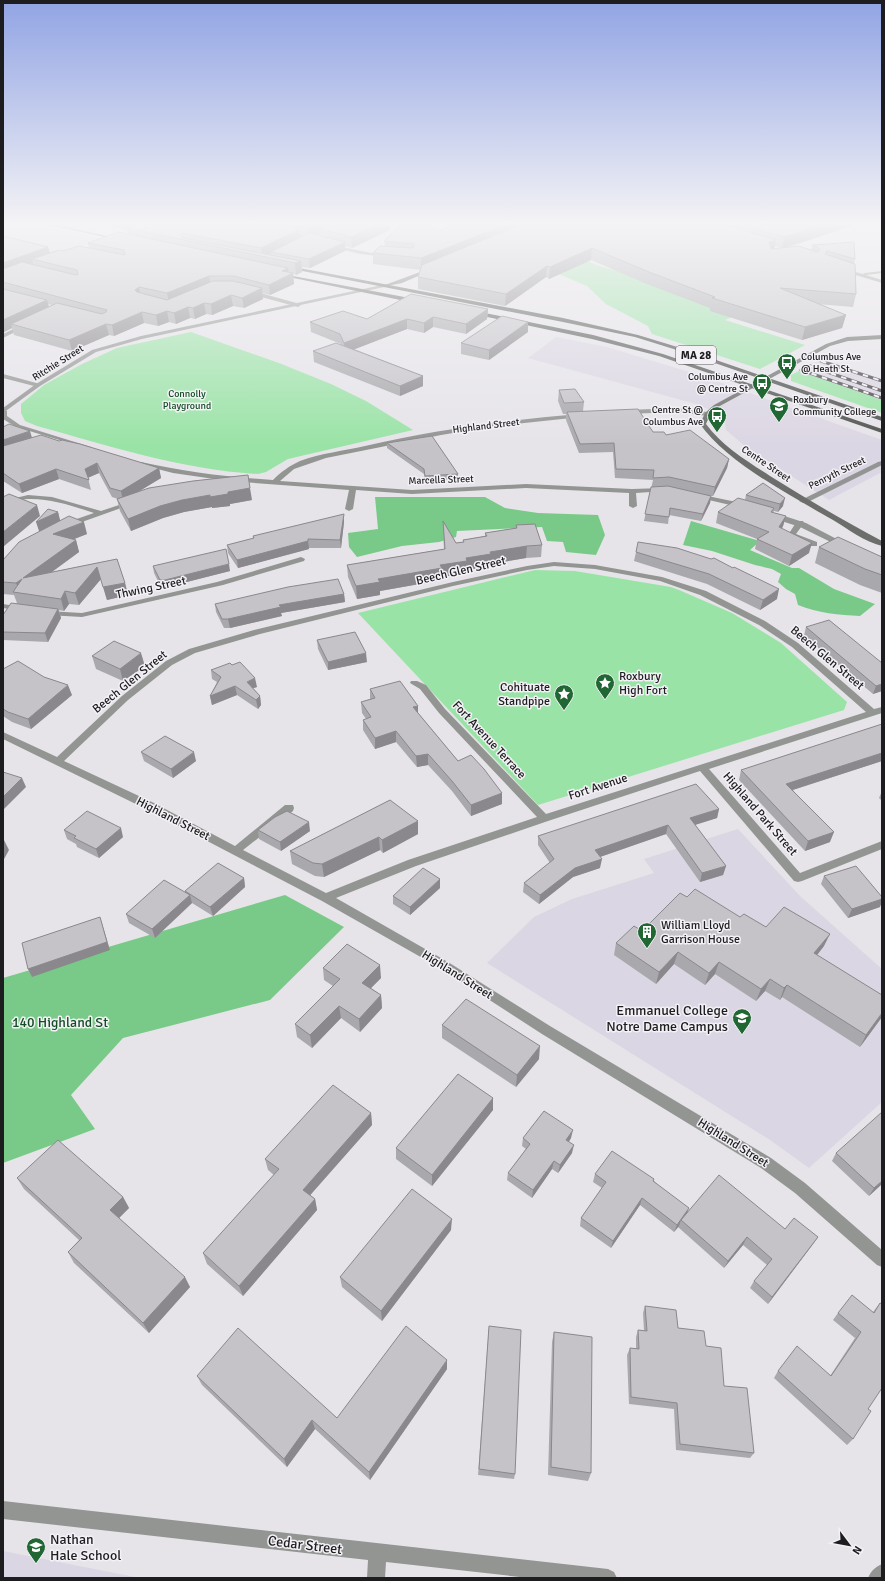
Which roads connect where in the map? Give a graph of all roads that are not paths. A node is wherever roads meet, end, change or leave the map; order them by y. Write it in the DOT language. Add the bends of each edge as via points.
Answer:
graph roads {
  1 [pos="273,299"];
  2 [pos="326,299"];
  3 [pos="403,299"];
  4 [pos="454,299"];
  5 [pos="420,302"];
  6 [pos="298,305"];
  7 [pos="470,312"];
  8 [pos="27,324"];
  9 [pos="3,336"];
  10 [pos="882,337"];
  11 [pos="3,376"];
  12 [pos="766,379"];
  13 [pos="38,385"];
  14 [pos="753,386"];
  15 [pos="3,411"];
  16 [pos="622,413"];
  17 [pos="707,414"];
  18 [pos="585,416"];
  19 [pos="882,419"];
  20 [pos="882,431"];
  21 [pos="56,437"];
  22 [pos="43,442"];
  23 [pos="92,448"];
  24 [pos="133,461"];
  25 [pos="880,463"];
  26 [pos="274,483"];
  27 [pos="353,489"];
  28 [pos="632,491"];
  29 [pos="673,491"];
  30 [pos="688,494"];
  31 [pos="136,501"];
  32 [pos="803,501"];
  33 [pos="3,503"];
  34 [pos="633,506"];
  35 [pos="750,508"];
  36 [pos="349,509"];
  37 [pos="764,512"];
  38 [pos="100,513"];
  39 [pos="800,523"];
  40 [pos="63,527"];
  41 [pos="814,544"];
  42 [pos="882,544"];
  43 [pos="853,549"];
  44 [pos="301,559"];
  45 [pos="3,606"];
  46 [pos="414,683"];
  47 [pos="877,712"];
  48 [pos="3,735"];
  49 [pos="58,761"];
  50 [pos="702,767"];
  51 [pos="289,808"];
  52 [pos="544,818"];
  53 [pos="882,845"];
  54 [pos="235,851"];
  55 [pos="326,898"];
  56 [pos="882,1260"];
  57 [pos="3,1510"];
  58 [pos="377,1553"];
  59 [pos="882,1573"];
  60 [pos="376,1578"];
  61 [pos="608,1578"];
  62 [pos="877,1578"];
  1 -- 6 [label="street"];
  2 -- 6 [label="street, Ritchie Street"];
  3 -- 5 [label="main road"];
  4 -- 12 [label="main road, MA 28" via="630,335"];
  6 -- 13 [label="street, Ritchie Street" via="141,338 94,351"];
  7 -- 14 [label="main road, MA 28" via="600,338 680,361"];
  8 -- 9 [label="street"];
  10 -- 12 [label="main road" via="853,338 833,343"];
  11 -- 13 [label="street"];
  12 -- 14 [label="main road"];
  12 -- 19 [label="main road, MA 28"];
  13 -- 15 [label="street, Ritchie Street"];
  14 -- 17 [label="main road" via="716,406"];
  14 -- 20 [label="main road, MA 28"];
  15 -- 21 [label="street" via="4,417 18,426"];
  16 -- 17 [label="street" via="672,410"];
  17 -- 32 [label="main road, Centre Street" via="703,426 711,436"];
  18 -- 26 [label="street, Highland Street" via="474,426 382,444 301,464 283,474"];
  21 -- 22 [label="street"];
  21 -- 23 [label="street"];
  24 -- 26 [label="street, Marcella Street" via="191,477"];
  25 -- 32 [label="street, Penryth Street"];
  26 -- 27 [label="street, Marcella Street"];
  27 -- 28 [label="street, Marcella Street" via="422,492 542,486"];
  27 -- 36 [label="street"];
  28 -- 29 [label="street, Marcella Street"];
  28 -- 34 [label="street"];
  30 -- 35 [label="street"];
  31 -- 38 [label="street"];
  32 -- 42 [label="main road, Centre Street"];
  33 -- 38 [label="street" via="25,498 52,498"];
  37 -- 39 [label="street"];
  38 -- 40 [label="street"];
  39 -- 41 [label="street" via="792,535"];
  39 -- 43 [label="street"];
  44 -- 45 [label="street, Thwing Street" via="204,589 82,615 66,616"];
  46 -- 52 [label="street, Fort Avenue Terrace" via="423,688"];
  47 -- 49 [label="street, Beech Glen Street" via="795,645 762,623 709,596 662,579 595,567 554,564 453,584 257,632 192,651 169,663 125,698"];
  47 -- 50 [label="street, Fort Avenue"];
  48 -- 49 [label="street, Highland Street"];
  49 -- 54 [label="street, Highland Street"];
  50 -- 52 [label="street, Fort Avenue"];
  50 -- 53 [label="street, Highland Park Street" via="798,878"];
  51 -- 54 [label="street"];
  52 -- 55 [label="street, Fort Avenue" via="412,863"];
  54 -- 55 [label="street, Highland Street"];
  55 -- 56 [label="street, Highland Street" via="444,965 766,1163 800,1188"];
  57 -- 58 [label="street, Cedar Street"];
  58 -- 60 [label="street"];
  58 -- 61 [label="street, Cedar Street"];
  59 -- 62 [label="street"];
}
